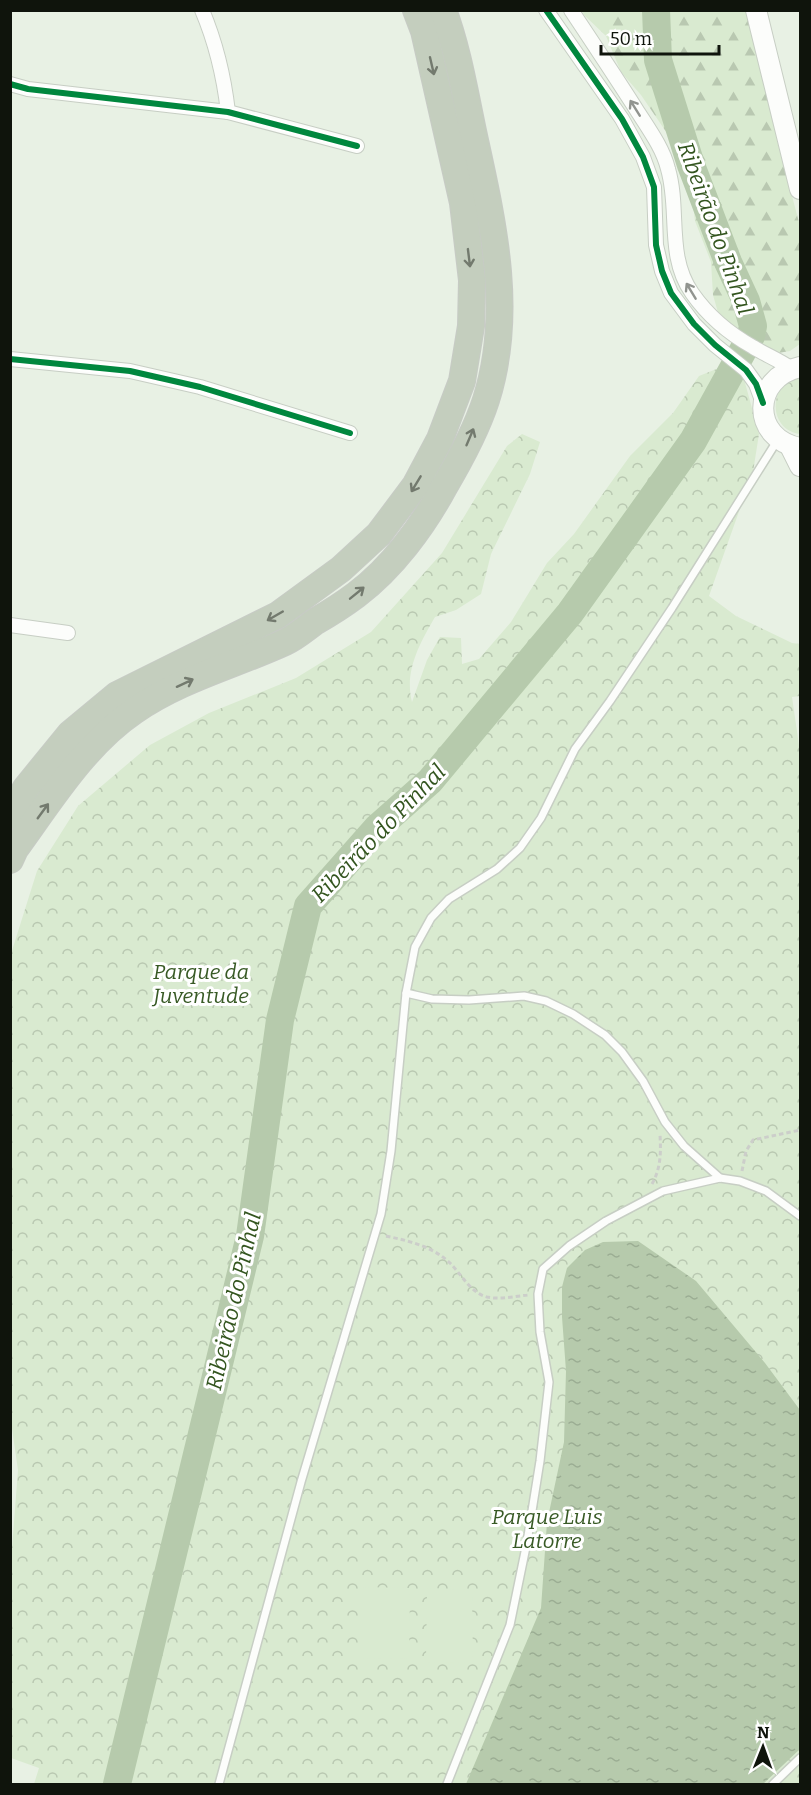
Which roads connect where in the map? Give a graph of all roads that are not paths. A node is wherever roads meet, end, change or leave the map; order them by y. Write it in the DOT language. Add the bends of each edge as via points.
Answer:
graph roads {
  1 [pos="202,10"];
  2 [pos="416,10"];
  3 [pos="443,10"];
  4 [pos="546,10"];
  5 [pos="571,10"];
  6 [pos="756,10"];
  7 [pos="10,84"];
  8 [pos="28,90"];
  9 [pos="10,93"];
  10 [pos="228,112"];
  11 [pos="357,146"];
  12 [pos="801,189"];
  13 [pos="11,359"];
  14 [pos="798,368"];
  15 [pos="763,403"];
  16 [pos="350,433"];
  17 [pos="790,444"];
  18 [pos="801,466"];
  19 [pos="10,625"];
  20 [pos="68,633"];
  21 [pos="10,816"];
  22 [pos="10,860"];
  23 [pos="406,993"];
  24 [pos="720,1178"];
  25 [pos="801,1215"];
  26 [pos="801,1758"];
  27 [pos="219,1785"];
  28 [pos="447,1785"];
  29 [pos="773,1785"];
  1 -- 10 [label="street" via="218,54"];
  2 -- 21 [label="highway, one-way" via="463,203 472,280 471,326 462,381 440,439 415,486 379,534 341,569 278,615 117,695 70,734 26,788"];
  22 -- 3 [label="highway, one-way" via="63,784 101,739 134,711 182,684 287,641 358,593 400,552 429,516 464,453 486,400 495,361 499,281 493,227"];
  4 -- 15 [label="street" via="622,119 643,157 654,187 656,245 671,293 715,345 746,370"];
  14 -- 5 [label="street, one-way" via="730,333 690,291 679,266 668,168 654,139"];
  6 -- 12 [label="main road"];
  7 -- 8 [label="street"];
  8 -- 9 [label="street"];
  8 -- 10 [label="street"];
  10 -- 11 [label="street"];
  13 -- 16 [label="street" via="141,374 200,387"];
  14 -- 15 [label="main road" via="775,378"];
  15 -- 17 [label="main road" via="769,429"];
  17 -- 18 [label="main road"];
  17 -- 23 [label="lane" via="575,749 541,818 520,848 497,869 449,899 431,918 415,947"];
  19 -- 20 [label="street"];
  23 -- 24 [label="lane" via="432,999 469,1000 524,996 573,1014 605,1035 622,1052 665,1122 684,1146"];
  23 -- 27 [label="lane" via="381,1214 301,1482"];
  24 -- 25 [label="lane" via="766,1191"];
  24 -- 28 [label="lane" via="663,1191 606,1221 543,1269 538,1294 540,1332 549,1382 527,1542 510,1625"];
  26 -- 29 [label="lane"];
}
